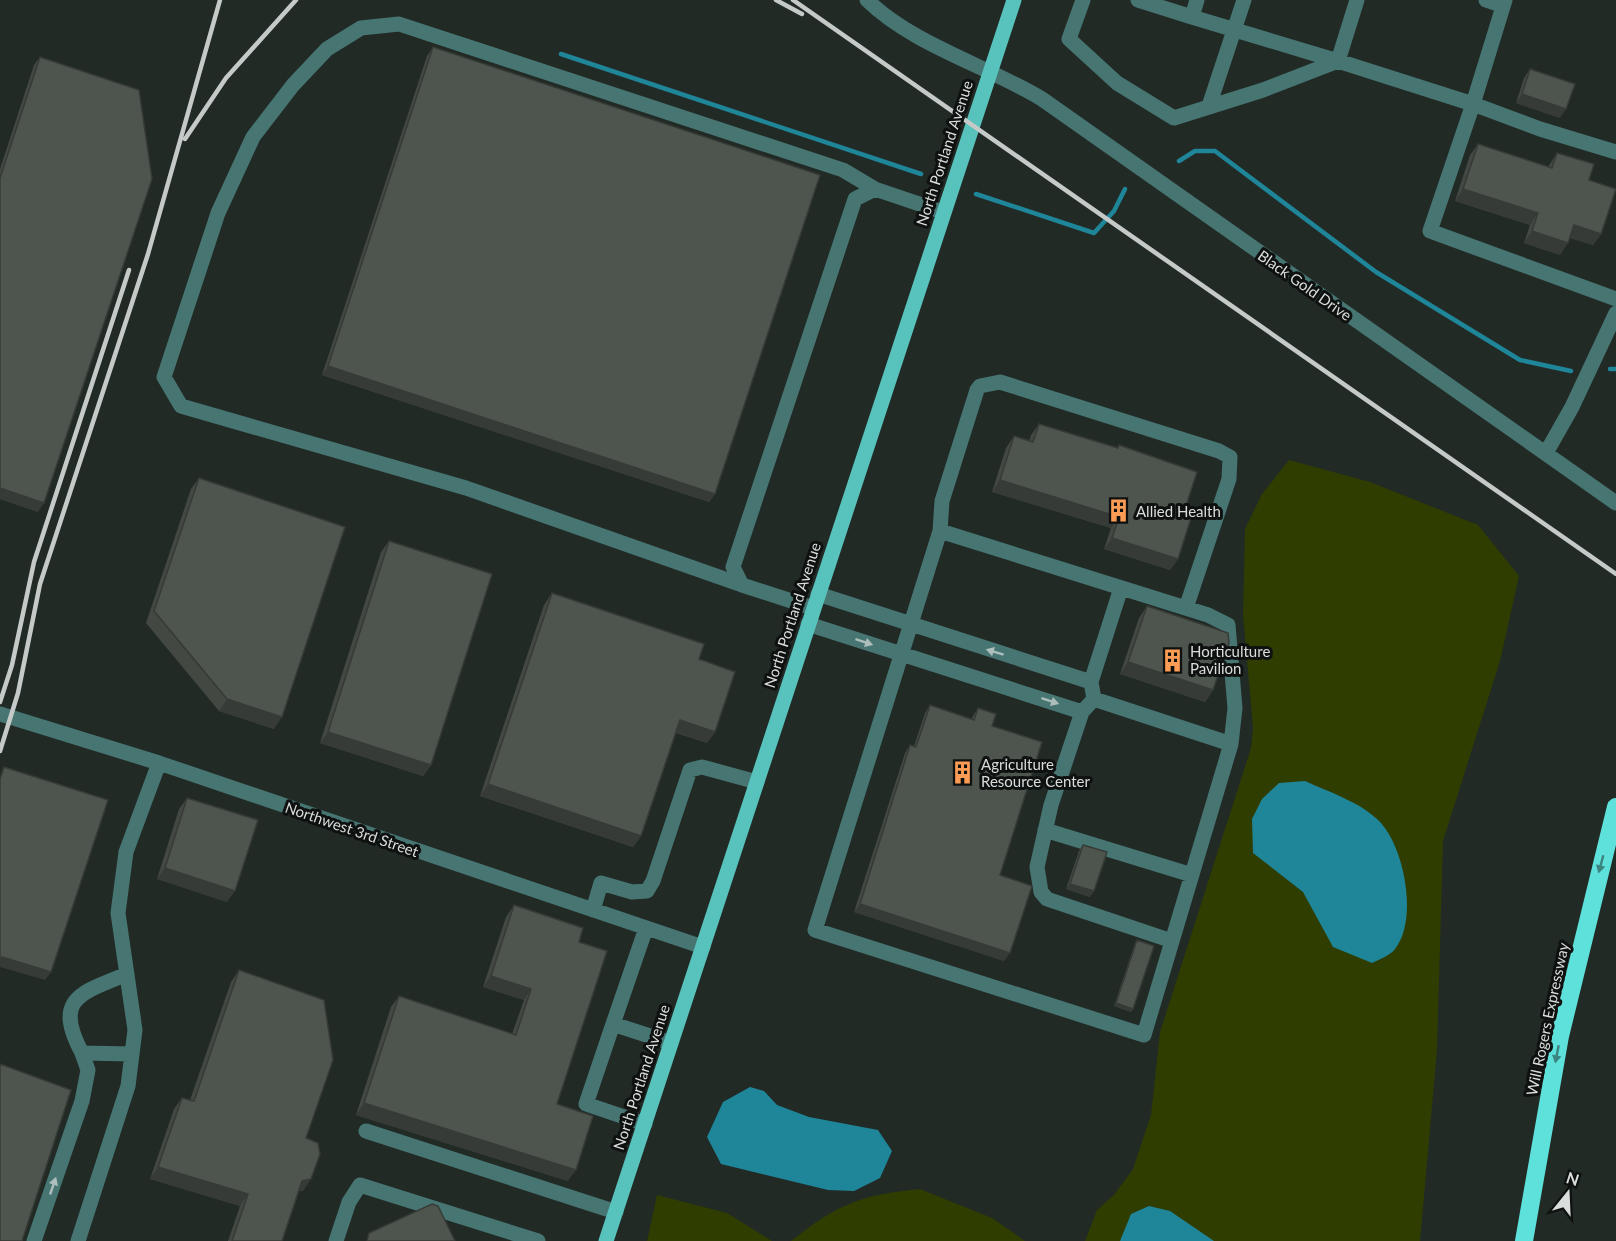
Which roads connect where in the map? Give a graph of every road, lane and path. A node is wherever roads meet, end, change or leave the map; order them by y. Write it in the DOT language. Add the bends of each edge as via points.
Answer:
graph roads {
  1 [pos="867,0"];
  2 [pos="1014,0"];
  3 [pos="1083,0"];
  4 [pos="1138,0"];
  5 [pos="1197,0"];
  6 [pos="1244,0"];
  7 [pos="1357,0"];
  8 [pos="1486,0"];
  9 [pos="1504,3"];
  10 [pos="1191,17"];
  11 [pos="1234,30"];
  12 [pos="1338,61"];
  13 [pos="989,74"];
  14 [pos="1473,104"];
  15 [pos="1209,106"];
  16 [pos="1616,152"];
  17 [pos="882,191"];
  18 [pos="943,212"];
  19 [pos="1616,299"];
  20 [pos="1616,313"];
  21 [pos="1546,453"];
  22 [pos="1616,503"];
  23 [pos="940,531"];
  24 [pos="742,585"];
  25 [pos="1121,588"];
  26 [pos="816,602"];
  27 [pos="1186,608"];
  28 [pos="808,624"];
  29 [pos="910,626"];
  30 [pos="902,655"];
  31 [pos="1091,682"];
  32 [pos="1094,699"];
  33 [pos="1082,712"];
  34 [pos="0,714"];
  35 [pos="1231,744"];
  36 [pos="159,764"];
  37 [pos="757,782"];
  38 [pos="1616,807"];
  39 [pos="1045,830"];
  40 [pos="1192,875"];
  41 [pos="593,910"];
  42 [pos="646,928"];
  43 [pos="1172,941"];
  44 [pos="703,946"];
  45 [pos="127,974"];
  46 [pos="613,1024"];
  47 [pos="671,1044"];
  48 [pos="82,1053"];
  49 [pos="132,1054"];
  50 [pos="645,1124"];
  51 [pos="366,1131"];
  52 [pos="616,1212"];
  53 [pos="34,1241"];
  54 [pos="78,1241"];
  55 [pos="336,1241"];
  56 [pos="538,1241"];
  57 [pos="606,1241"];
  58 [pos="1524,1241"];
  1 -- 13 [label="street, Black Gold Drive" via="880,13"];
  2 -- 13 [label="main road, North Portland Avenue"];
  3 -- 15 [label="street" via="1069,39 1117,82 1174,118"];
  4 -- 10 [label="street"];
  5 -- 10 [label="street"];
  6 -- 11 [label="street"];
  7 -- 12 [label="street"];
  8 -- 9 [label="street"];
  9 -- 14 [label="street"];
  10 -- 11 [label="street"];
  11 -- 12 [label="street"];
  11 -- 15 [label="street"];
  12 -- 14 [label="street"];
  12 -- 15 [label="street"];
  13 -- 18 [label="main road, North Portland Avenue"];
  13 -- 21 [label="street, Black Gold Drive" via="1014,82 1042,99"];
  14 -- 16 [label="street"];
  14 -- 19 [label="street" via="1430,231"];
  17 -- 18 [label="street"];
  17 -- 24 [label="street" via="855,199 733,567"];
  17 -- 24 [label="street" via="843,170 399,24 361,28 327,49 253,137 218,213 164,377 181,406 466,488"];
  18 -- 26 [label="main road, North Portland Avenue"];
  20 -- 21 [label="street"];
  21 -- 22 [label="street, Black Gold Drive"];
  23 -- 25 [label="street"];
  23 -- 27 [label="street" via="942,501 976,390 987,383 1011,386 1230,457 1229,479"];
  23 -- 29 [label="street"];
  24 -- 26 [label="street" via="778,597"];
  25 -- 27 [label="street"];
  25 -- 31 [label="street"];
  26 -- 28 [label="main road, North Portland Avenue"];
  26 -- 29 [label="street"];
  27 -- 35 [label="street" via="1228,626 1235,708"];
  28 -- 30 [label="street, one-way"];
  28 -- 37 [label="main road, North Portland Avenue"];
  29 -- 30 [label="street"];
  31 -- 29 [label="street, one-way"];
  30 -- 33 [label="street, one-way"];
  30 -- 43 [label="street" via="815,930 1144,1035"];
  31 -- 32 [label="street"];
  32 -- 33 [label="street"];
  32 -- 35 [label="street"];
  33 -- 39 [label="street"];
  34 -- 36 [label="street, Northwest 3rd Street"];
  35 -- 40 [label="street"];
  36 -- 41 [label="street, Northwest 3rd Street"];
  36 -- 45 [label="street" via="126,852 118,913"];
  37 -- 41 [label="street" via="702,767 690,770 647,891 632,892 602,882"];
  37 -- 44 [label="main road, North Portland Avenue"];
  38 -- 58 [label="highway, Will Rogers Expressway, one-way" via="1560,1036"];
  39 -- 40 [label="street"];
  39 -- 43 [label="street" via="1037,867 1038,883 1047,899"];
  40 -- 43 [label="street"];
  41 -- 42 [label="street, Northwest 3rd Street"];
  42 -- 44 [label="street, Northwest 3rd Street"];
  42 -- 46 [label="street"];
  44 -- 47 [label="main road, North Portland Avenue"];
  45 -- 48 [label="street" via="83,992 69,1011 70,1030"];
  45 -- 49 [label="street" via="135,1030"];
  46 -- 47 [label="street"];
  46 -- 50 [label="street" via="586,1104"];
  47 -- 50 [label="main road, North Portland Avenue"];
  48 -- 49 [label="street"];
  53 -- 48 [label="street, one-way" via="82,1101 88,1070"];
  49 -- 54 [label="street" via="128,1086"];
  50 -- 52 [label="main road, North Portland Avenue"];
  51 -- 52 [label="street"];
  52 -- 57 [label="main road, North Portland Avenue"];
  55 -- 56 [label="street" via="349,1202 360,1185"];
}
